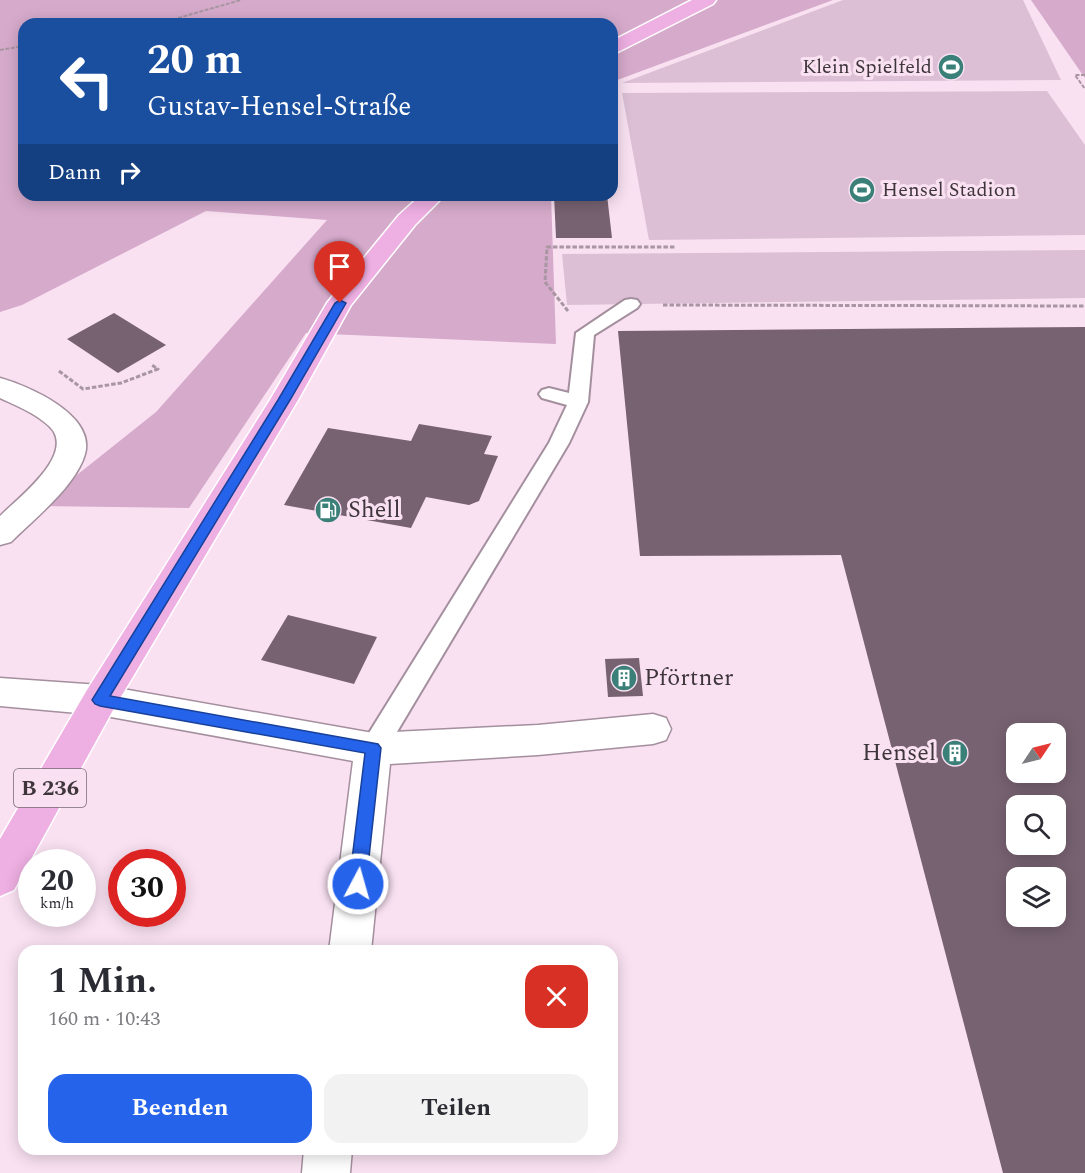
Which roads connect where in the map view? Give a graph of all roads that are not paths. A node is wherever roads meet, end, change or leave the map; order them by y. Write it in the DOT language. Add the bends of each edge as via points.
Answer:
graph roads {
  1 [pos="707,0"];
  2 [pos="618,46"];
  3 [pos="428,201"];
  4 [pos="631,304"];
  5 [pos="0,387"];
  6 [pos="549,394"];
  7 [pos="578,402"];
  8 [pos="0,534"];
  9 [pos="0,692"];
  10 [pos="100,700"];
  11 [pos="653,729"];
  12 [pos="373,748"];
  13 [pos="0,877"];
  14 [pos="351,945"];
  15 [pos="328,1155"];
  16 [pos="326,1173"];
  1 -- 2 [label="main road"];
  3 -- 10 [label="main road, B 236" via="407,220 340,303"];
  4 -- 7 [label="lane" via="585,333"];
  5 -- 8 [label="street" via="52,412 67,425 73,442 70,459 59,476"];
  6 -- 7 [label="lane"];
  7 -- 12 [label="lane" via="559,443"];
  9 -- 10 [label="street"];
  10 -- 12 [label="street"];
  10 -- 13 [label="main road, B 236"];
  11 -- 12 [label="street" via="538,740"];
  12 -- 14 [label="street"];
  15 -- 16 [label="street"];
}
